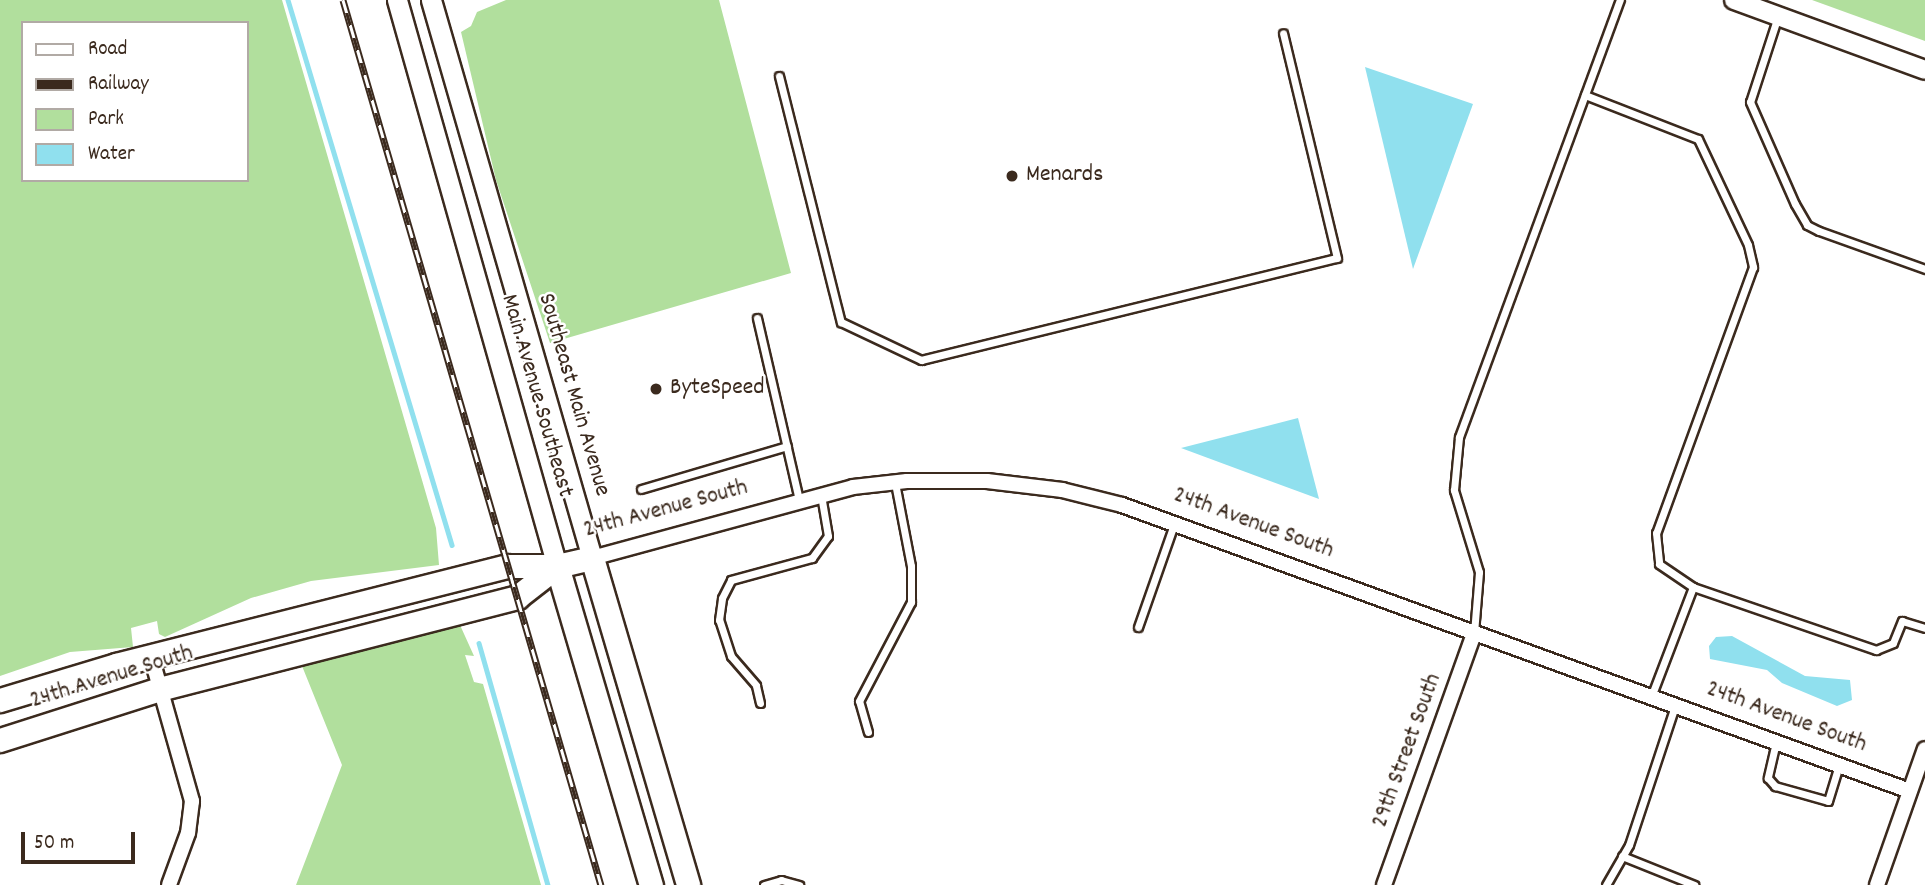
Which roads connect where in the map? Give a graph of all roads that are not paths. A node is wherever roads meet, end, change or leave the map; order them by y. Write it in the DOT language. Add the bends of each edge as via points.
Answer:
graph roads {
  1 [pos="431,0"];
  2 [pos="1620,0"];
  3 [pos="1734,0"];
  4 [pos="400,1"];
  5 [pos="1778,16"];
  6 [pos="1283,33"];
  7 [pos="1925,70"];
  8 [pos="779,76"];
  9 [pos="1584,95"];
  10 [pos="1925,269"];
  11 [pos="757,318"];
  12 [pos="787,446"];
  13 [pos="895,482"];
  14 [pos="641,489"];
  15 [pos="821,494"];
  16 [pos="799,500"];
  17 [pos="1174,524"];
  18 [pos="592,558"];
  19 [pos="557,566"];
  20 [pos="1693,587"];
  21 [pos="1138,627"];
  22 [pos="1925,628"];
  23 [pos="1475,633"];
  24 [pos="151,656"];
  25 [pos="163,688"];
  26 [pos="1651,697"];
  27 [pos="0,700"];
  28 [pos="760,703"];
  29 [pos="1675,706"];
  30 [pos="868,732"];
  31 [pos="0,740"];
  32 [pos="1776,742"];
  33 [pos="1925,749"];
  34 [pos="1839,765"];
  35 [pos="1910,791"];
  36 [pos="1622,856"];
  37 [pos="169,885"];
  38 [pos="651,885"];
  39 [pos="688,885"];
  40 [pos="764,885"];
  41 [pos="799,885"];
  42 [pos="1384,885"];
  43 [pos="1606,885"];
  44 [pos="1694,885"];
  45 [pos="1877,885"];
  1 -- 18 [label="main road, Southeast Main Avenue"];
  2 -- 9 [label="lane"];
  3 -- 5 [label="street"];
  4 -- 19 [label="main road, Main Avenue Southeast"];
  5 -- 7 [label="street"];
  5 -- 10 [label="lane" via="1750,102 1807,225"];
  6 -- 8 [label="lane" via="1337,258 921,360 841,322"];
  9 -- 20 [label="lane" via="1698,139 1748,245 1753,267 1656,533 1659,565"];
  9 -- 23 [label="lane" via="1459,438 1454,490 1479,572"];
  11 -- 12 [label="lane"];
  12 -- 14 [label="lane"];
  12 -- 16 [label="lane"];
  13 -- 15 [label="street, 24th Avenue South"];
  13 -- 17 [label="street, 24th Avenue South" via="987,481 1062,490"];
  13 -- 30 [label="lane" via="911,566 911,602 859,701"];
  15 -- 16 [label="street, 24th Avenue South"];
  15 -- 28 [label="lane" via="828,536 812,558 731,580 722,598 719,620 731,656 756,685"];
  16 -- 18 [label="street, 24th Avenue South"];
  17 -- 21 [label="lane"];
  17 -- 23 [label="street, 24th Avenue South"];
  18 -- 19 [label="main road, 24th Avenue South"];
  18 -- 39 [label="main road, Southeast Main Avenue"];
  19 -- 24 [label="main road, 24th Avenue South" via="508,566"];
  19 -- 25 [label="main road, 24th Avenue South" via="517,597"];
  19 -- 38 [label="main road, Main Avenue Southeast"];
  20 -- 22 [label="lane" via="1876,650 1893,643 1902,621"];
  20 -- 26 [label="lane"];
  23 -- 26 [label="street, 24th Avenue South"];
  23 -- 42 [label="street, 29th Street South"];
  24 -- 25 [label="street"];
  24 -- 27 [label="main road, 24th Avenue South"];
  25 -- 31 [label="main road, 24th Avenue South"];
  25 -- 37 [label="street" via="192,801 188,833"];
  26 -- 29 [label="street, 24th Avenue South"];
  29 -- 32 [label="street, 24th Avenue South"];
  29 -- 36 [label="lane"];
  32 -- 34 [label="street, 24th Avenue South"];
  32 -- 34 [label="lane" via="1768,778 1775,786 1828,801"];
  33 -- 35 [label="street"];
  34 -- 35 [label="street, 24th Avenue South"];
  35 -- 45 [label="street"];
  36 -- 43 [label="lane"];
  36 -- 44 [label="lane"];
  40 -- 41 [label="lane" via="781,880"];
}
